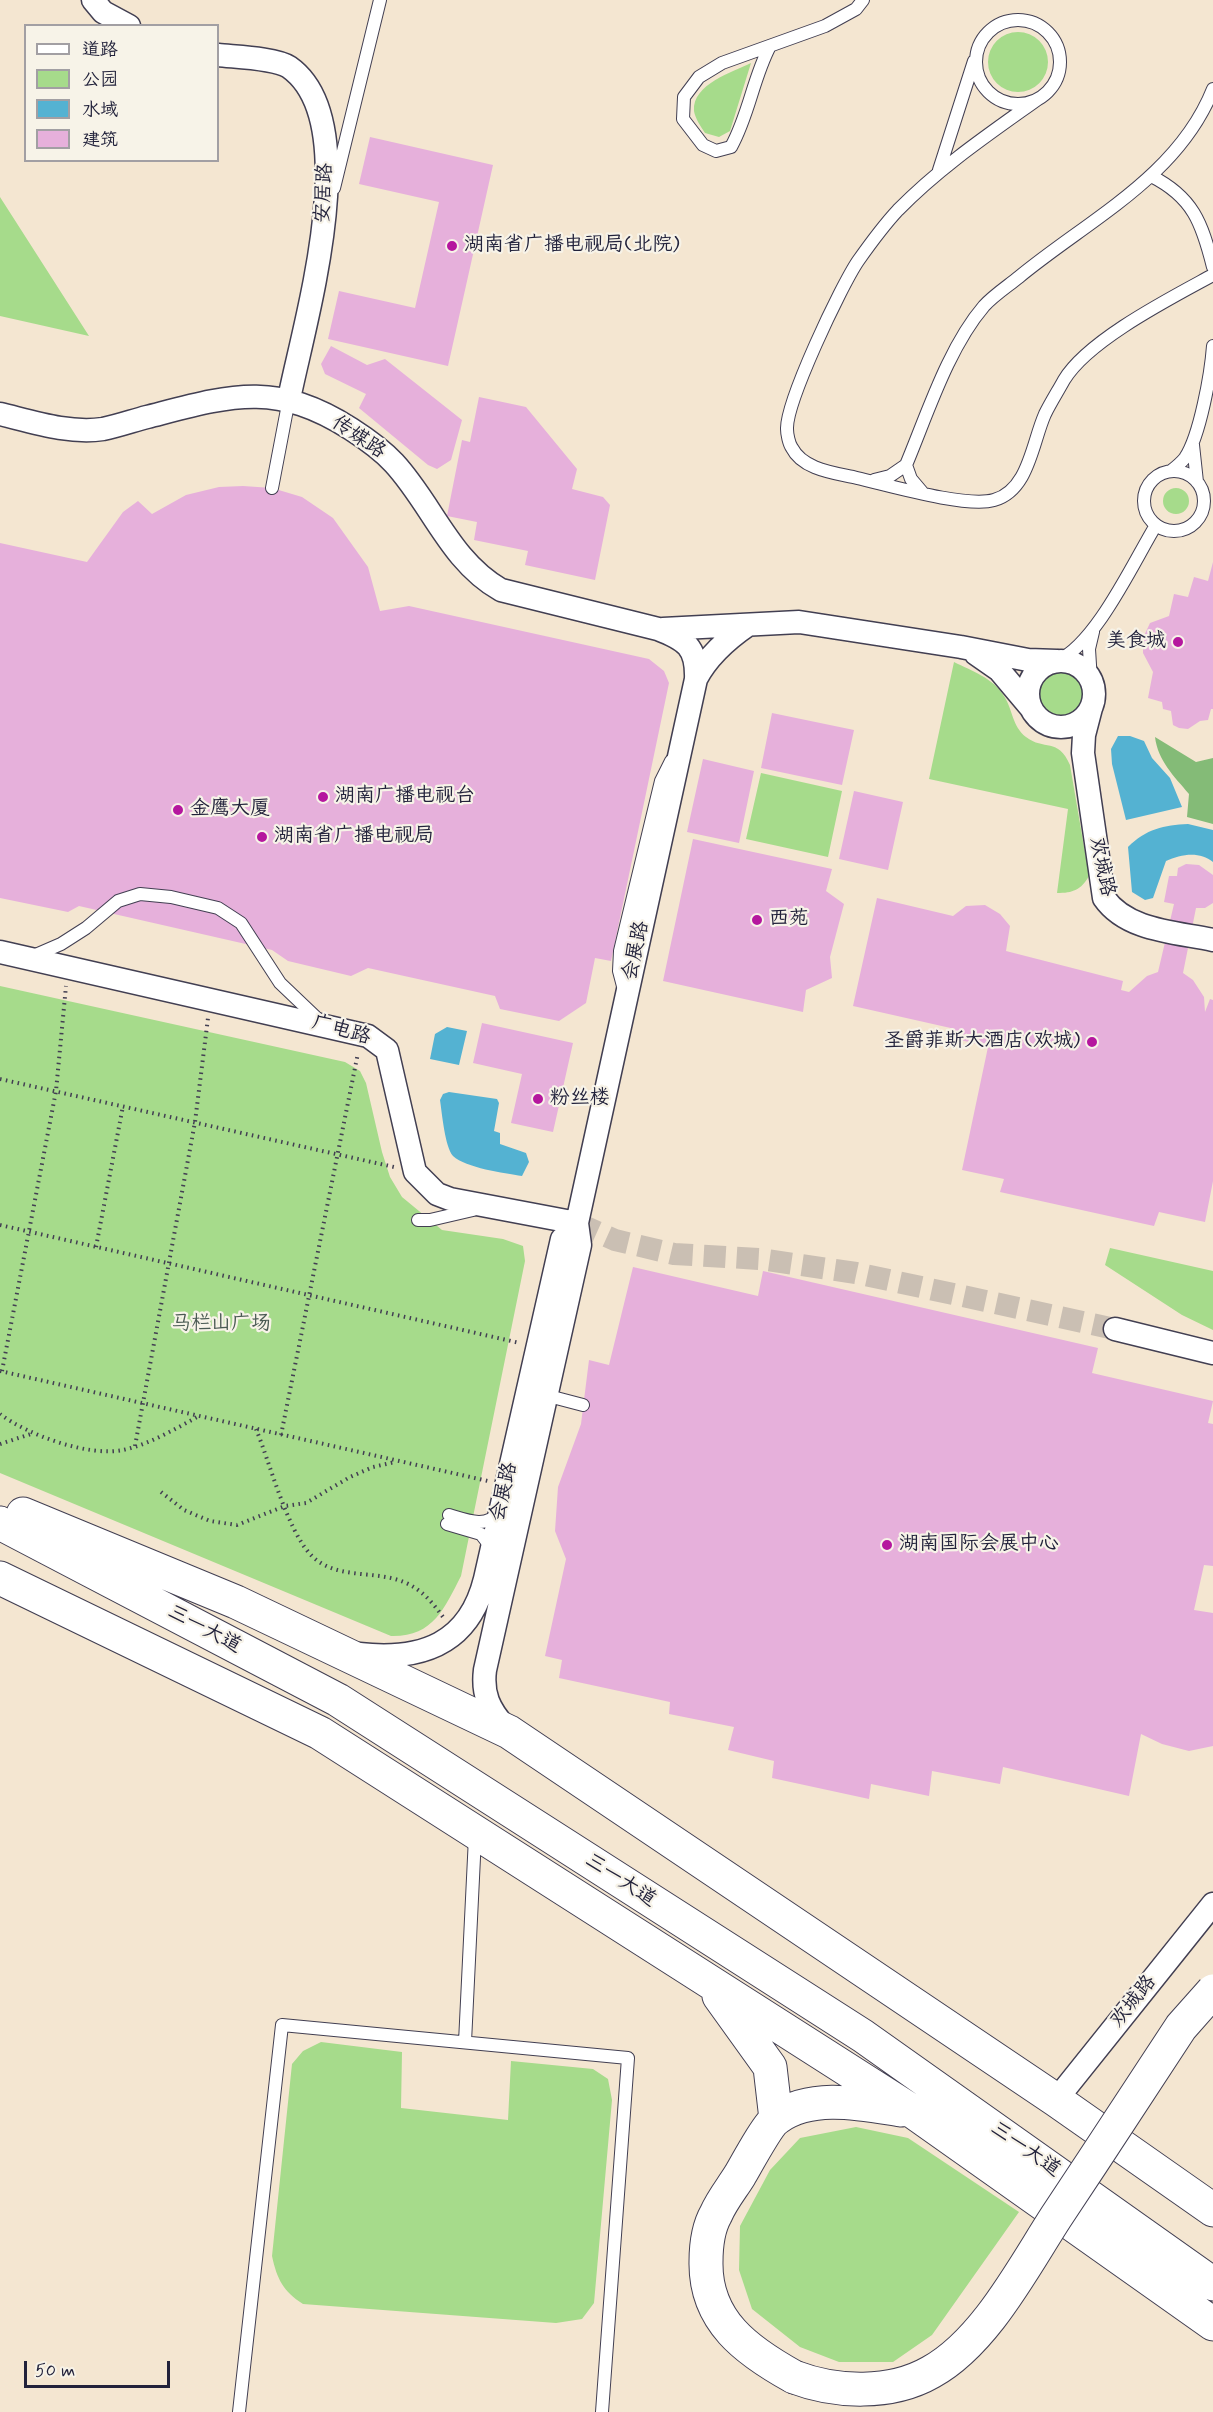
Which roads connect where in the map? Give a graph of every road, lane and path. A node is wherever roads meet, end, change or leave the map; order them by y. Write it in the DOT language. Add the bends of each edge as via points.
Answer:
graph roads {
  1 [pos="93,0"];
  2 [pos="380,0"];
  3 [pos="863,0"];
  4 [pos="125,24"];
  5 [pos="770,46"];
  6 [pos="978,50"];
  7 [pos="219,55"];
  8 [pos="1213,89"];
  9 [pos="1038,99"];
  10 [pos="939,171"];
  11 [pos="1151,176"];
  12 [pos="326,220"];
  13 [pos="1213,267"];
  14 [pos="1213,275"];
  15 [pos="1213,346"];
  16 [pos="289,399"];
  17 [pos="0,414"];
  18 [pos="1194,438"];
  19 [pos="906,465"];
  20 [pos="1171,471"];
  21 [pos="871,482"];
  22 [pos="1197,482"];
  23 [pos="272,488"];
  24 [pos="922,492"];
  25 [pos="1209,501"];
  26 [pos="1156,525"];
  27 [pos="748,625"];
  28 [pos="1096,625"];
  29 [pos="658,629"];
  30 [pos="961,646"];
  31 [pos="1057,661"];
  32 [pos="696,679"];
  33 [pos="1091,681"];
  34 [pos="1091,708"];
  35 [pos="1042,719"];
  36 [pos="1083,753"];
  37 [pos="1213,940"];
  38 [pos="9,952"];
  39 [pos="68,967"];
  40 [pos="210,999"];
  41 [pos="324,1024"];
  42 [pos="361,1034"];
  43 [pos="0,1079"];
  44 [pos="56,1091"];
  45 [pos="123,1106"];
  46 [pos="195,1122"];
  47 [pos="338,1154"];
  48 [pos="415,1172"];
  49 [pos="488,1207"];
  50 [pos="418,1220"];
  51 [pos="577,1223"];
  52 [pos="0,1226"];
  53 [pos="29,1232"];
  54 [pos="96,1247"];
  55 [pos="168,1264"];
  56 [pos="310,1295"];
  57 [pos="1115,1329"];
  58 [pos="538,1347"];
  59 [pos="1213,1353"];
  60 [pos="1,1371"];
  61 [pos="542,1394"];
  62 [pos="143,1403"];
  63 [pos="583,1405"];
  64 [pos="0,1414"];
  65 [pos="199,1416"];
  66 [pos="255,1428"];
  67 [pos="34,1433"];
  68 [pos="282,1435"];
  69 [pos="0,1444"];
  70 [pos="135,1446"];
  71 [pos="399,1461"];
  72 [pos="161,1492"];
  73 [pos="504,1495"];
  74 [pos="0,1505"];
  75 [pos="285,1506"];
  76 [pos="0,1523"];
  77 [pos="492,1550"];
  78 [pos="0,1578"];
  79 [pos="455,1634"];
  80 [pos="333,1648"];
  81 [pos="509,1732"];
  82 [pos="475,1832"];
  83 [pos="1213,1904"];
  84 [pos="710,1982"];
  85 [pos="1213,1991"];
  86 [pos="465,2042"];
  87 [pos="1056,2100"];
  88 [pos="912,2111"];
  89 [pos="776,2119"];
  90 [pos="1213,2210"];
  91 [pos="1213,2284"];
  92 [pos="1213,2324"];
  93 [pos="239,2412"];
  94 [pos="602,2412"];
  1 -- 4 [label="street" via="103,12"];
  2 -- 12 [label="lane"];
  3 -- 5 [label="lane" via="856,9 825,26"];
  5 -- 5 [label="lane" via="722,63 699,77 684,98 683,119 703,145 716,151 730,147 741,129"];
  6 -- 9 [label="lane" via="979,78 998,99 1011,103"];
  6 -- 9 [label="lane" via="994,27 1006,21 1035,23 1046,30 1059,53 1060,67 1049,91"];
  6 -- 10 [label="lane"];
  7 -- 12 [label="street, 安居路" via="288,66 303,80 317,109 326,153"];
  8 -- 11 [label="lane" via="1186,138"];
  9 -- 10 [label="lane"];
  10 -- 21 [label="lane" via="897,212 858,262 829,317 792,404 787,429 792,448 806,463"];
  11 -- 13 [label="lane" via="1174,187 1197,215"];
  11 -- 19 [label="lane" via="986,305 957,349"];
  12 -- 16 [label="street, 安居路"];
  14 -- 24 [label="lane" via="1092,346 1066,376 1013,490 994,500 974,501"];
  15 -- 18 [label="lane"];
  16 -- 17 [label="street, 传媒路" via="249,396 209,401 104,429 51,426"];
  16 -- 23 [label="lane"];
  16 -- 29 [label="street, 传媒路" via="351,429 393,462 451,544 482,580 501,590"];
  18 -- 20 [label="lane" via="1185,458"];
  18 -- 22 [label="lane"];
  19 -- 21 [label="lane"];
  19 -- 24 [label="lane"];
  20 -- 22 [label="lane"];
  20 -- 26 [label="lane" via="1153,480 1147,488 1145,508"];
  21 -- 24 [label="lane"];
  22 -- 25 [label="lane"];
  25 -- 26 [label="lane" via="1199,518 1184,529"];
  26 -- 28 [label="lane"];
  27 -- 29 [label="street"];
  27 -- 30 [label="street" via="799,622"];
  27 -- 32 [label="street" via="718,648"];
  28 -- 31 [label="lane" via="1069,656"];
  28 -- 33 [label="lane" via="1089,649"];
  29 -- 32 [label="street" via="690,647 697,661"];
  30 -- 31 [label="street" via="1028,660"];
  30 -- 35 [label="street" via="999,669"];
  31 -- 33 [label="street" via="1077,666"];
  31 -- 35 [label="street" via="1039,669 1028,696"];
  32 -- 51 [label="street, 会展路"];
  33 -- 34 [label="street"];
  34 -- 35 [label="street" via="1069,726"];
  34 -- 36 [label="street, 欢城路"];
  35 -- 36 [label="street" via="1066,735"];
  36 -- 37 [label="street, 欢城路" via="1104,898 1116,914 1131,922"];
  38 -- 39 [label="street, 广电路"];
  38 -- 41 [label="lane" via="61,944 118,901 140,894 171,897 218,908 241,923 280,983"];
  39 -- 40 [label="street, 广电路"];
  39 -- 44 [label="path"];
  40 -- 41 [label="street, 广电路"];
  40 -- 46 [label="path"];
  41 -- 42 [label="street, 广电路"];
  42 -- 47 [label="path"];
  42 -- 48 [label="street, 广电路" via="387,1050"];
  43 -- 44 [label="path"];
  44 -- 45 [label="path"];
  44 -- 53 [label="path"];
  45 -- 46 [label="path"];
  45 -- 54 [label="path"];
  46 -- 47 [label="path"];
  46 -- 55 [label="path"];
  47 -- 48 [label="path"];
  47 -- 56 [label="path"];
  48 -- 49 [label="street" via="437,1194"];
  49 -- 50 [label="lane"];
  49 -- 51 [label="street"];
  51 -- 58 [label="street, 会展路" via="562,1239"];
  51 -- 61 [label="street, 会展路" via="580,1245"];
  52 -- 53 [label="path"];
  53 -- 54 [label="path"];
  53 -- 60 [label="path"];
  54 -- 55 [label="path"];
  55 -- 56 [label="path"];
  55 -- 62 [label="path"];
  56 -- 58 [label="path"];
  56 -- 68 [label="path"];
  57 -- 59 [label="street"];
  58 -- 61 [label="street, 会展路"];
  60 -- 62 [label="path"];
  61 -- 63 [label="lane"];
  61 -- 73 [label="street, 会展路"];
  61 -- 81 [label="street, 会展路" via="483,1685 488,1705"];
  62 -- 65 [label="path"];
  62 -- 70 [label="path"];
  64 -- 67 [label="path"];
  65 -- 66 [label="path"];
  65 -- 70 [label="path"];
  66 -- 68 [label="path"];
  66 -- 75 [label="path"];
  67 -- 69 [label="path"];
  67 -- 70 [label="path" via="86,1449 121,1450"];
  68 -- 71 [label="path"];
  71 -- 73 [label="path"];
  71 -- 75 [label="path" via="350,1477 306,1503"];
  72 -- 75 [label="path" via="184,1510 210,1521 237,1525"];
  73 -- 77 [label="street, 会展路"];
  73 -- 77 [label="lane" via="494,1519 481,1523 448,1520 481,1534"];
  74 -- 80 [label="highway" via="125,1554"];
  75 -- 79 [label="path" via="311,1556 353,1574 406,1583 424,1594"];
  76 -- 91 [label="highway, 三一大道" via="348,1706 863,2036"];
  77 -- 79 [label="street, 会展路" via="482,1592"];
  78 -- 82 [label="highway, 三一大道" via="320,1733"];
  79 -- 80 [label="street, 会展路" via="434,1647 392,1657 352,1654"];
  80 -- 81 [label="highway"];
  81 -- 87 [label="highway"];
  82 -- 84 [label="highway, 三一大道"];
  82 -- 86 [label="lane"];
  83 -- 87 [label="street, 欢城路"];
  84 -- 88 [label="highway, 三一大道"];
  84 -- 89 [label="highway" via="770,2067"];
  85 -- 89 [label="highway, bridge" via="1181,2027 1000,2302 966,2346 930,2373 889,2386 850,2390 819,2386 795,2377 760,2359 724,2324 711,2303 706,2246 715,2214"];
  86 -- 93 [label="lane" via="282,2025"];
  86 -- 94 [label="lane" via="628,2058"];
  87 -- 90 [label="highway"];
  88 -- 89 [label="highway" via="853,2102 808,2105"];
  88 -- 92 [label="highway, 三一大道"];
}
